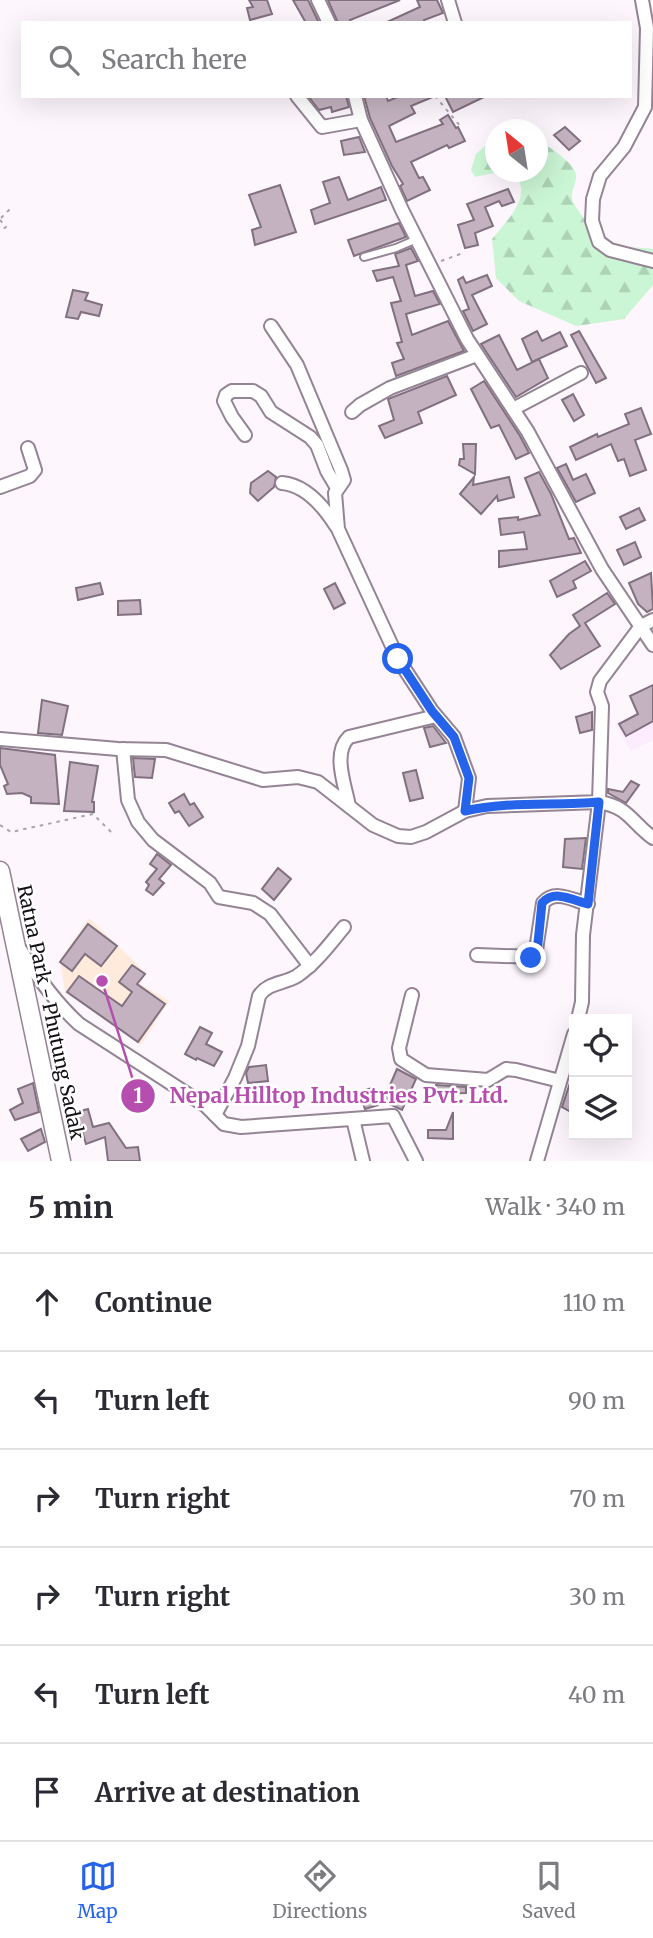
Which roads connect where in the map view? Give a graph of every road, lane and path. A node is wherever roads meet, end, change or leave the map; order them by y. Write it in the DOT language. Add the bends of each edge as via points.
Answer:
graph roads {
  1 [pos="448,0"];
  2 [pos="642,0"];
  3 [pos="320,1"];
  4 [pos="328,21"];
  5 [pos="454,21"];
  6 [pos="299,98"];
  7 [pos="356,98"];
  8 [pos="437,98"];
  9 [pos="649,106"];
  10 [pos="361,120"];
  11 [pos="461,127"];
  12 [pos="10,209"];
  13 [pos="0,219"];
  14 [pos="0,231"];
  15 [pos="416,239"];
  16 [pos="463,253"];
  17 [pos="364,257"];
  18 [pos="653,261"];
  19 [pos="430,264"];
  20 [pos="271,326"];
  21 [pos="477,355"];
  22 [pos="580,373"];
  23 [pos="513,410"];
  24 [pos="352,412"];
  25 [pos="245,435"];
  26 [pos="28,448"];
  27 [pos="282,483"];
  28 [pos="0,487"];
  29 [pos="337,488"];
  30 [pos="338,529"];
  31 [pos="647,623"];
  32 [pos="653,645"];
  33 [pos="436,716"];
  34 [pos="0,739"];
  35 [pos="123,749"];
  36 [pos="599,802"];
  37 [pos="349,806"];
  38 [pos="465,811"];
  39 [pos="0,825"];
  40 [pos="114,835"];
  41 [pos="653,838"];
  42 [pos="0,871"];
  43 [pos="588,904"];
  44 [pos="5,915"];
  45 [pos="344,927"];
  46 [pos="14,937"];
  47 [pos="477,955"];
  48 [pos="310,966"];
  49 [pos="412,995"];
  50 [pos="579,1014"];
  51 [pos="569,1051"];
  52 [pos="560,1081"];
  53 [pos="215,1115"];
  54 [pos="353,1119"];
  55 [pos="61,1161"];
  56 [pos="363,1161"];
  57 [pos="416,1161"];
  58 [pos="537,1161"];
  1 -- 5 [label="street"];
  2 -- 9 [label="street"];
  3 -- 4 [label="street"];
  6 -- 10 [label="street" via="322,127"];
  7 -- 10 [label="street"];
  8 -- 11 [label="path"];
  9 -- 18 [label="street" via="600,176 592,221 599,243"];
  10 -- 15 [label="street"];
  12 -- 13 [label="path"];
  13 -- 14 [label="path" via="6,227"];
  15 -- 17 [label="lane"];
  15 -- 19 [label="street"];
  16 -- 19 [label="path"];
  19 -- 21 [label="street"];
  20 -- 29 [label="street" via="297,365 337,458 344,480"];
  21 -- 23 [label="street"];
  21 -- 24 [label="street" via="390,388"];
  22 -- 23 [label="street"];
  23 -- 31 [label="street" via="602,569"];
  25 -- 29 [label="street" via="224,401 232,391 253,391 271,412 310,437"];
  26 -- 28 [label="street" via="35,470"];
  27 -- 30 [label="street" via="324,506"];
  29 -- 30 [label="street"];
  30 -- 33 [label="street" via="398,659"];
  31 -- 32 [label="street"];
  31 -- 36 [label="street" via="600,681 597,692 601,706"];
  33 -- 37 [label="street" via="344,742 340,759"];
  33 -- 38 [label="street" via="454,737 469,778"];
  34 -- 35 [label="street"];
  35 -- 37 [label="street" via="166,750 263,780 308,779"];
  35 -- 48 [label="street" via="128,800 153,841 201,875 219,897 253,903 270,914"];
  36 -- 38 [label="street" via="487,806"];
  36 -- 41 [label="street" via="613,804 632,816"];
  36 -- 43 [label="street"];
  37 -- 38 [label="street" via="373,825 411,837"];
  39 -- 40 [label="path" via="11,832 93,814"];
  42 -- 44 [label="street, Ratna Park - Phutung Sadak"];
  43 -- 47 [label="street" via="556,895 542,903 535,957"];
  43 -- 50 [label="street"];
  44 -- 46 [label="street, Ratna Park - Phutung Sadak"];
  45 -- 48 [label="street"];
  46 -- 53 [label="street" via="36,975 79,1024"];
  46 -- 55 [label="street, Ratna Park - Phutung Sadak"];
  48 -- 53 [label="street" via="259,996 248,1046"];
  49 -- 52 [label="street" via="399,1048 401,1059 411,1067 426,1075 488,1080 506,1069"];
  51 -- 52 [label="street"];
  52 -- 58 [label="street"];
  53 -- 54 [label="street" via="232,1127"];
  54 -- 56 [label="street"];
  54 -- 57 [label="street" via="393,1116"];
}
